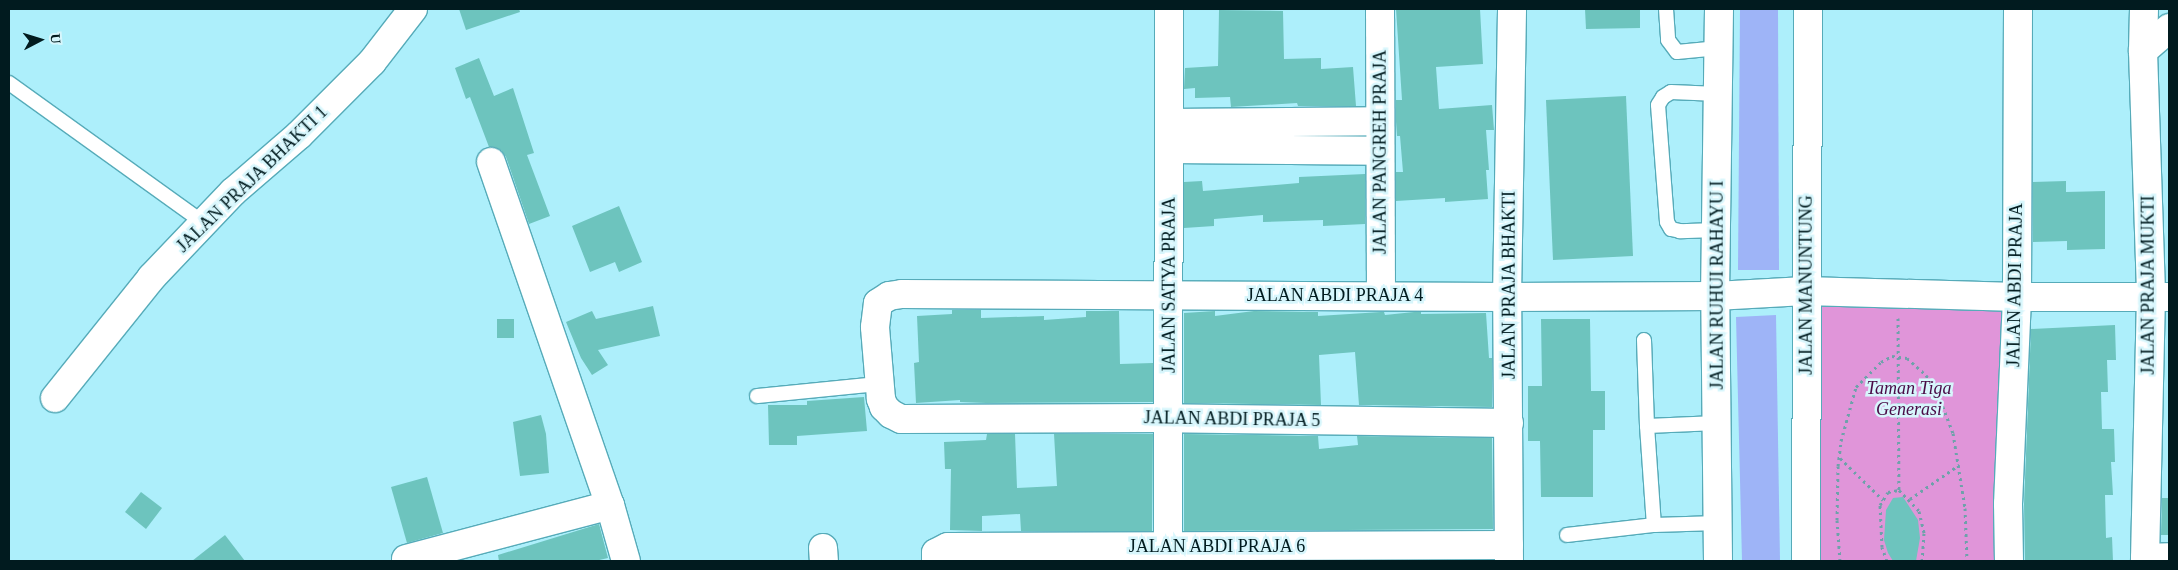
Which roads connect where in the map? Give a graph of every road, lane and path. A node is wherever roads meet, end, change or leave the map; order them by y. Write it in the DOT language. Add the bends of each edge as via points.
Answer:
graph roads {
  1 [pos="413,9"];
  2 [pos="1168,9"];
  3 [pos="1380,9"];
  4 [pos="1512,9"];
  5 [pos="1666,9"];
  6 [pos="1719,9"];
  7 [pos="1808,9"];
  8 [pos="2018,9"];
  9 [pos="2144,9"];
  10 [pos="2169,28"];
  11 [pos="1719,48"];
  12 [pos="2143,51"];
  13 [pos="9,83"];
  14 [pos="1718,94"];
  15 [pos="1380,120"];
  16 [pos="1169,136"];
  17 [pos="1380,151"];
  18 [pos="491,162"];
  19 [pos="2158,169"];
  20 [pos="204,223"];
  21 [pos="1716,230"];
  22 [pos="1793,292"];
  23 [pos="1899,294"];
  24 [pos="1169,295"];
  25 [pos="1381,295"];
  26 [pos="1723,295"];
  27 [pos="2160,296"];
  28 [pos="1507,297"];
  29 [pos="2017,297"];
  30 [pos="1644,340"];
  31 [pos="1897,357"];
  32 [pos="878,384"];
  33 [pos="757,396"];
  34 [pos="55,398"];
  35 [pos="2158,415"];
  36 [pos="1168,418"];
  37 [pos="1509,423"];
  38 [pos="1716,423"];
  39 [pos="1647,426"];
  40 [pos="1839,458"];
  41 [pos="1959,465"];
  42 [pos="1899,490"];
  43 [pos="1910,499"];
  44 [pos="1883,500"];
  45 [pos="610,505"];
  46 [pos="1718,523"];
  47 [pos="1654,525"];
  48 [pos="1567,535"];
  49 [pos="1509,553"];
  50 [pos="1168,554"];
  51 [pos="406,559"];
  52 [pos="2153,559"];
  53 [pos="626,561"];
  54 [pos="936,561"];
  55 [pos="1718,561"];
  56 [pos="1806,561"];
  57 [pos="1840,561"];
  58 [pos="1887,561"];
  59 [pos="1922,561"];
  60 [pos="1967,561"];
  61 [pos="2009,561"];
  1 -- 20 [label="street, JALAN PRAJA BHAKTI 1" via="372,62"];
  2 -- 16 [label="street, JALAN SATYA PRAJA"];
  3 -- 15 [label="street, JALAN PANGREH PRAJA"];
  4 -- 28 [label="street, JALAN PRAJA BHAKTI"];
  5 -- 11 [label="lane" via="1668,40 1677,52"];
  6 -- 11 [label="street, JALAN RUHUI RAHAYU I"];
  7 -- 22 [label="street, JALAN MANUNTUNG"];
  8 -- 29 [label="street, JALAN ABDI PRAJA"];
  9 -- 12 [label="street, JALAN PRAJA MUKTI"];
  10 -- 12 [label="street"];
  11 -- 14 [label="street, JALAN RUHUI RAHAYU I"];
  12 -- 19 [label="street, JALAN PRAJA MUKTI"];
  13 -- 20 [label="lane"];
  14 -- 21 [label="street, JALAN RUHUI RAHAYU I"];
  14 -- 21 [label="lane" via="1671,92 1658,105 1667,222 1672,229"];
  15 -- 16 [label="street"];
  15 -- 17 [label="street, JALAN PANGREH PRAJA"];
  16 -- 17 [label="street"];
  16 -- 24 [label="street, JALAN SATYA PRAJA"];
  17 -- 25 [label="street, JALAN PANGREH PRAJA"];
  18 -- 45 [label="street"];
  19 -- 27 [label="street, JALAN PRAJA MUKTI"];
  20 -- 34 [label="street, JALAN PRAJA BHAKTI 1" via="151,278"];
  21 -- 26 [label="street, JALAN RUHUI RAHAYU I"];
  22 -- 23 [label="street, JALAN ABDI PRAJA 4"];
  22 -- 26 [label="street, JALAN ABDI PRAJA 4"];
  22 -- 56 [label="street, JALAN MANUNTUNG"];
  23 -- 29 [label="street, JALAN ABDI PRAJA 4"];
  23 -- 31 [label="path"];
  24 -- 25 [label="street, JALAN ABDI PRAJA 4"];
  24 -- 32 [label="street, JALAN ABDI PRAJA 4" via="888,296 878,302 875,327"];
  24 -- 36 [label="street, JALAN SATYA PRAJA"];
  25 -- 28 [label="street, JALAN ABDI PRAJA 4"];
  26 -- 28 [label="street, JALAN ABDI PRAJA 4"];
  26 -- 38 [label="street, JALAN RUHUI RAHAYU I"];
  27 -- 29 [label="street, JALAN ABDI PRAJA 4"];
  27 -- 35 [label="street, JALAN PRAJA MUKTI"];
  28 -- 37 [label="street, JALAN PRAJA BHAKTI"];
  29 -- 61 [label="street, JALAN ABDI PRAJA" via="2008,504"];
  30 -- 39 [label="lane"];
  31 -- 40 [label="path" via="1881,362 1856,386"];
  31 -- 41 [label="path" via="1907,358 1926,375 1938,394 1953,433"];
  31 -- 42 [label="path"];
  32 -- 33 [label="lane"];
  32 -- 36 [label="street, JALAN ABDI PRAJA 5" via="884,406 901,419"];
  35 -- 52 [label="street, JALAN PRAJA MUKTI"];
  36 -- 37 [label="street, JALAN ABDI PRAJA 5"];
  36 -- 50 [label="street, JALAN SATYA PRAJA"];
  37 -- 49 [label="street, JALAN PRAJA BHAKTI"];
  38 -- 39 [label="lane"];
  38 -- 46 [label="street, JALAN RUHUI RAHAYU I"];
  39 -- 47 [label="lane"];
  40 -- 44 [label="path"];
  40 -- 57 [label="path" via="1837,520"];
  41 -- 43 [label="path"];
  41 -- 60 [label="path"];
  42 -- 43 [label="path"];
  42 -- 44 [label="path" via="1888,492"];
  43 -- 59 [label="path" via="1919,511 1924,533"];
  44 -- 58 [label="path" via="1880,524"];
  45 -- 51 [label="street"];
  45 -- 53 [label="street"];
  46 -- 47 [label="lane"];
  46 -- 55 [label="street, JALAN RUHUI RAHAYU I"];
  47 -- 48 [label="lane"];
  49 -- 50 [label="street, JALAN ABDI PRAJA 6"];
  50 -- 54 [label="street, JALAN ABDI PRAJA 6" via="948,547 936,553"];
}
